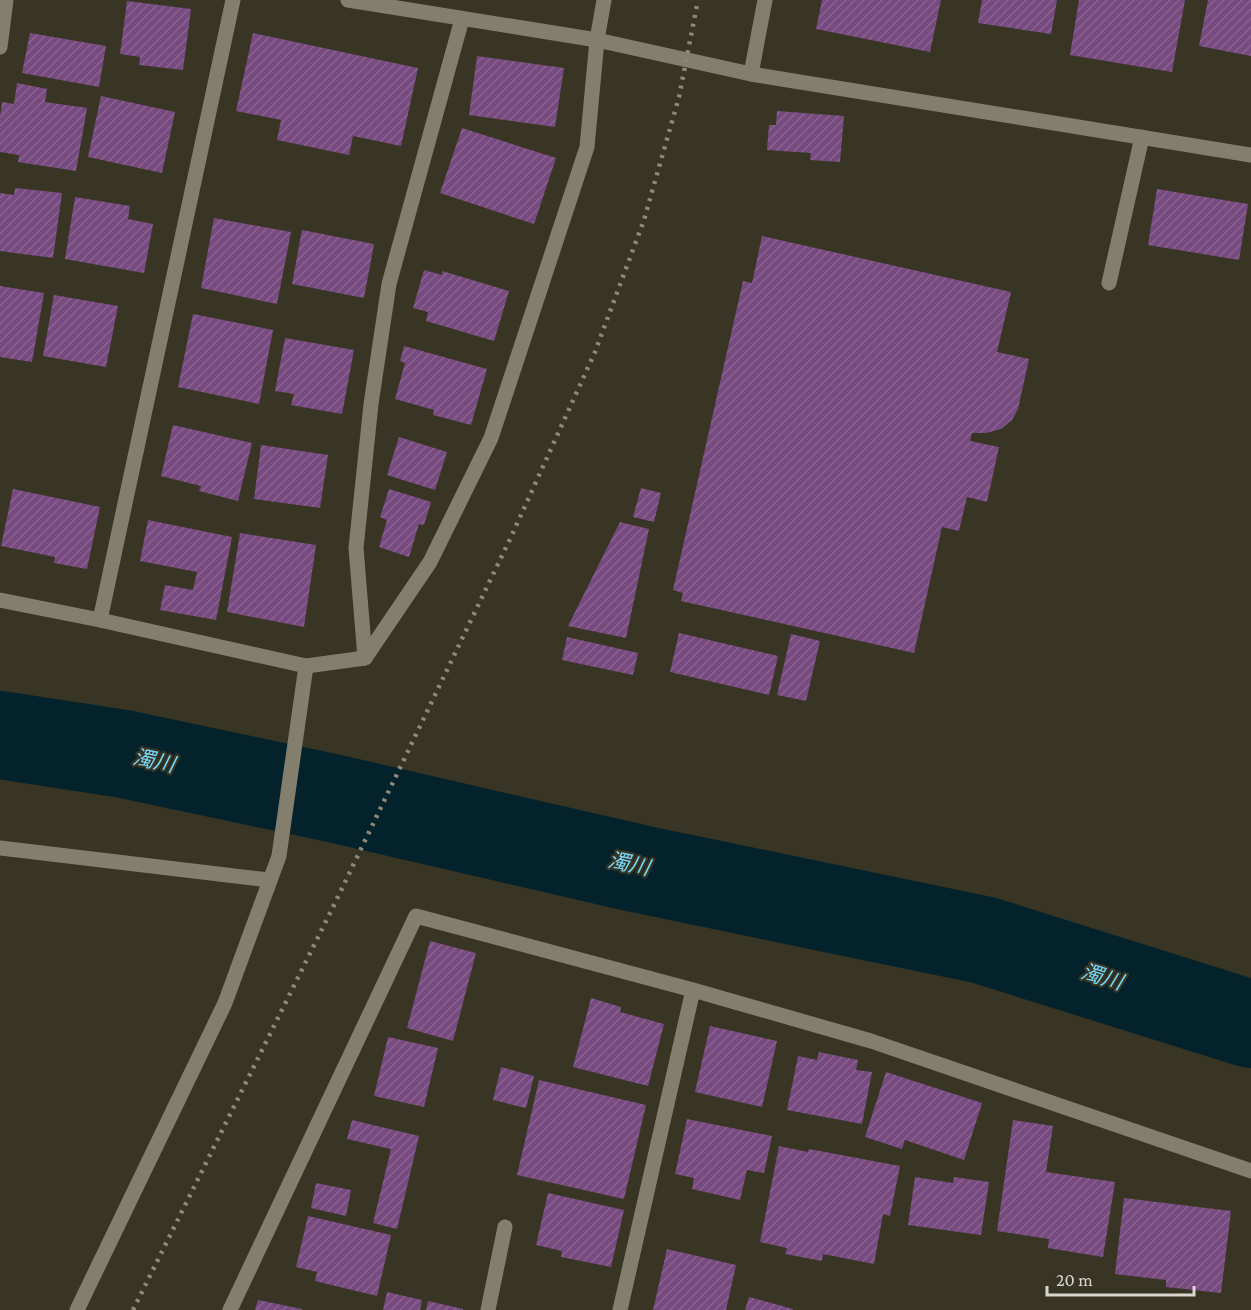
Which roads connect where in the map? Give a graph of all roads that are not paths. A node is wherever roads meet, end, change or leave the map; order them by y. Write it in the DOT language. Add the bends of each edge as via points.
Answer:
graph roads {
  1 [pos="6,0"];
  2 [pos="232,0"];
  3 [pos="348,0"];
  4 [pos="604,0"];
  5 [pos="765,0"];
  6 [pos="411,5"];
  7 [pos="462,19"];
  8 [pos="597,40"];
  9 [pos="0,47"];
  10 [pos="751,74"];
  11 [pos="1142,136"];
  12 [pos="1251,154"];
  13 [pos="1109,283"];
  14 [pos="0,600"];
  15 [pos="100,620"];
  16 [pos="365,658"];
  17 [pos="306,666"];
  18 [pos="0,848"];
  19 [pos="269,880"];
  20 [pos="693,990"];
  21 [pos="1251,1171"];
  22 [pos="505,1227"];
  23 [pos="77,1310"];
  24 [pos="230,1310"];
  25 [pos="488,1310"];
  26 [pos="620,1310"];
  1 -- 9 [label="street"];
  2 -- 15 [label="street"];
  3 -- 6 [label="street"];
  4 -- 8 [label="street"];
  5 -- 10 [label="street"];
  6 -- 7 [label="street"];
  7 -- 8 [label="street"];
  7 -- 16 [label="street" via="389,284 356,548"];
  8 -- 10 [label="street"];
  8 -- 16 [label="street" via="587,147 491,438 430,562"];
  10 -- 11 [label="street"];
  11 -- 12 [label="street"];
  11 -- 13 [label="street"];
  14 -- 15 [label="street"];
  15 -- 17 [label="street"];
  16 -- 17 [label="street"];
  17 -- 19 [label="street" via="279,856"];
  18 -- 19 [label="street"];
  19 -- 23 [label="street" via="225,1003"];
  20 -- 21 [label="street" via="871,1041"];
  20 -- 24 [label="street" via="417,916"];
  20 -- 26 [label="street"];
  22 -- 25 [label="street"];
}
